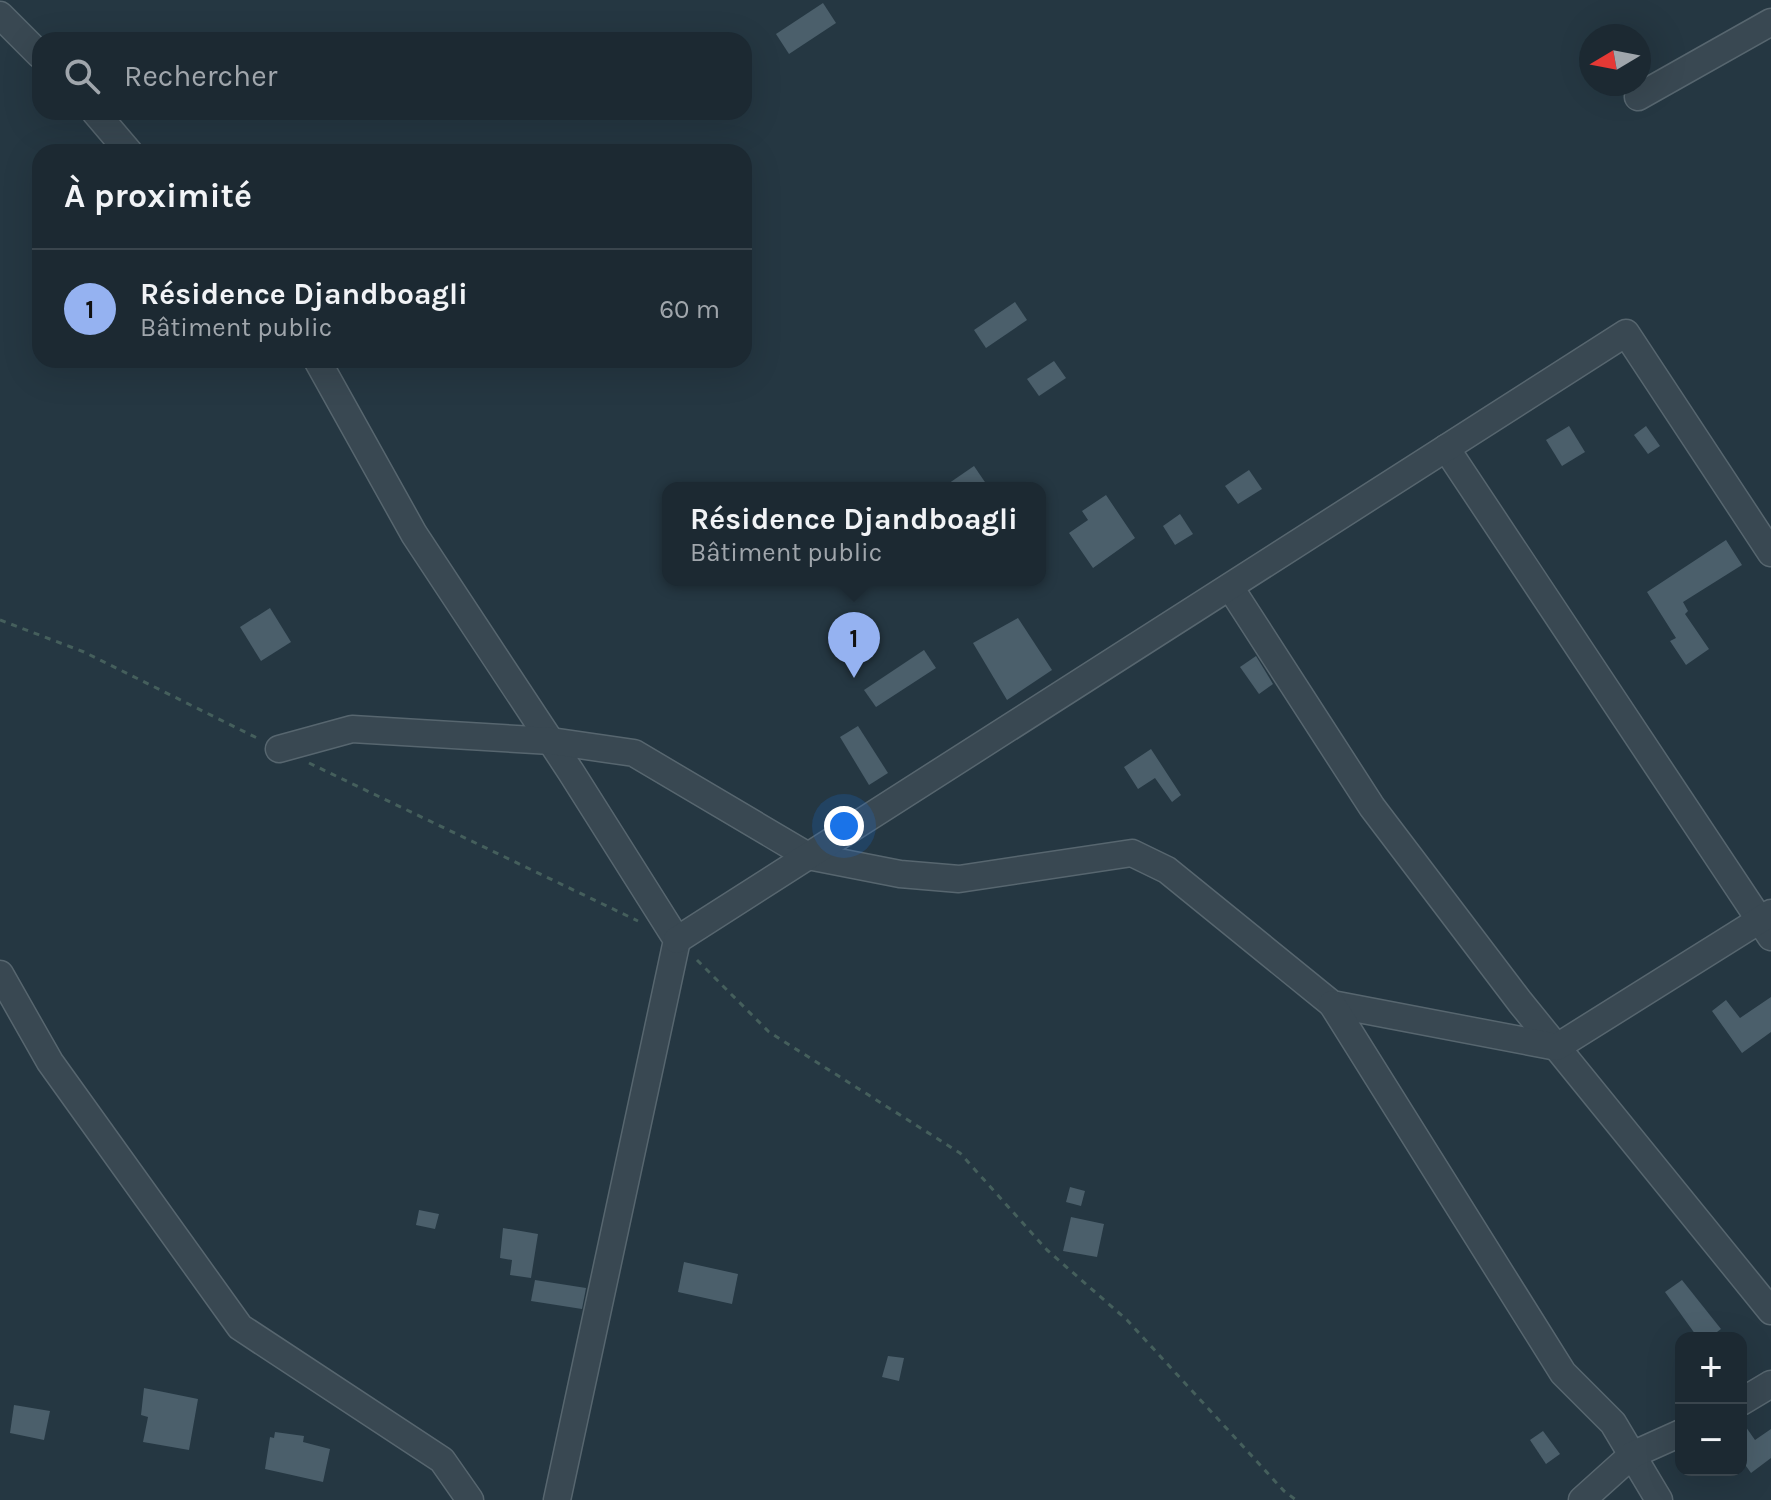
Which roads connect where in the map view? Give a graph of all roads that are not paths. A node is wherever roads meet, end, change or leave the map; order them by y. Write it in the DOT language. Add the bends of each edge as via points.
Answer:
graph roads {
  1 [pos="0,15"];
  2 [pos="1771,22"];
  3 [pos="32,47"];
  4 [pos="1638,97"];
  5 [pos="102,120"];
  6 [pos="122,144"];
  7 [pos="321,368"];
  8 [pos="1446,448"];
  9 [pos="1771,553"];
  10 [pos="1230,587"];
  11 [pos="551,741"];
  12 [pos="279,749"];
  13 [pos="808,856"];
  14 [pos="1767,923"];
  15 [pos="677,940"];
  16 [pos="0,974"];
  17 [pos="1332,1004"];
  18 [pos="1557,1047"];
  19 [pos="1771,1311"];
  20 [pos="1771,1384"];
  21 [pos="1747,1398"];
  22 [pos="1675,1436"];
  23 [pos="1632,1455"];
  24 [pos="470,1500"];
  25 [pos="557,1500"];
  26 [pos="1582,1500"];
  27 [pos="1659,1500"];
  1 -- 3 [label="street"];
  2 -- 4 [label="street"];
  5 -- 6 [label="street"];
  7 -- 11 [label="street" via="414,534"];
  8 -- 9 [label="street" via="1626,333"];
  8 -- 10 [label="street"];
  8 -- 14 [label="street"];
  10 -- 13 [label="street"];
  10 -- 18 [label="street" via="1372,807"];
  11 -- 12 [label="street" via="352,729"];
  11 -- 13 [label="street" via="634,753"];
  11 -- 15 [label="street"];
  13 -- 15 [label="street"];
  13 -- 17 [label="street" via="959,879 1132,853 1167,870"];
  14 -- 18 [label="street"];
  15 -- 25 [label="street"];
  16 -- 24 [label="street" via="50,1062 240,1327 442,1460"];
  17 -- 18 [label="street"];
  17 -- 23 [label="street" via="1563,1373 1613,1423"];
  18 -- 19 [label="street"];
  20 -- 21 [label="street"];
  22 -- 23 [label="street"];
  23 -- 26 [label="street"];
  23 -- 27 [label="street"];
}
